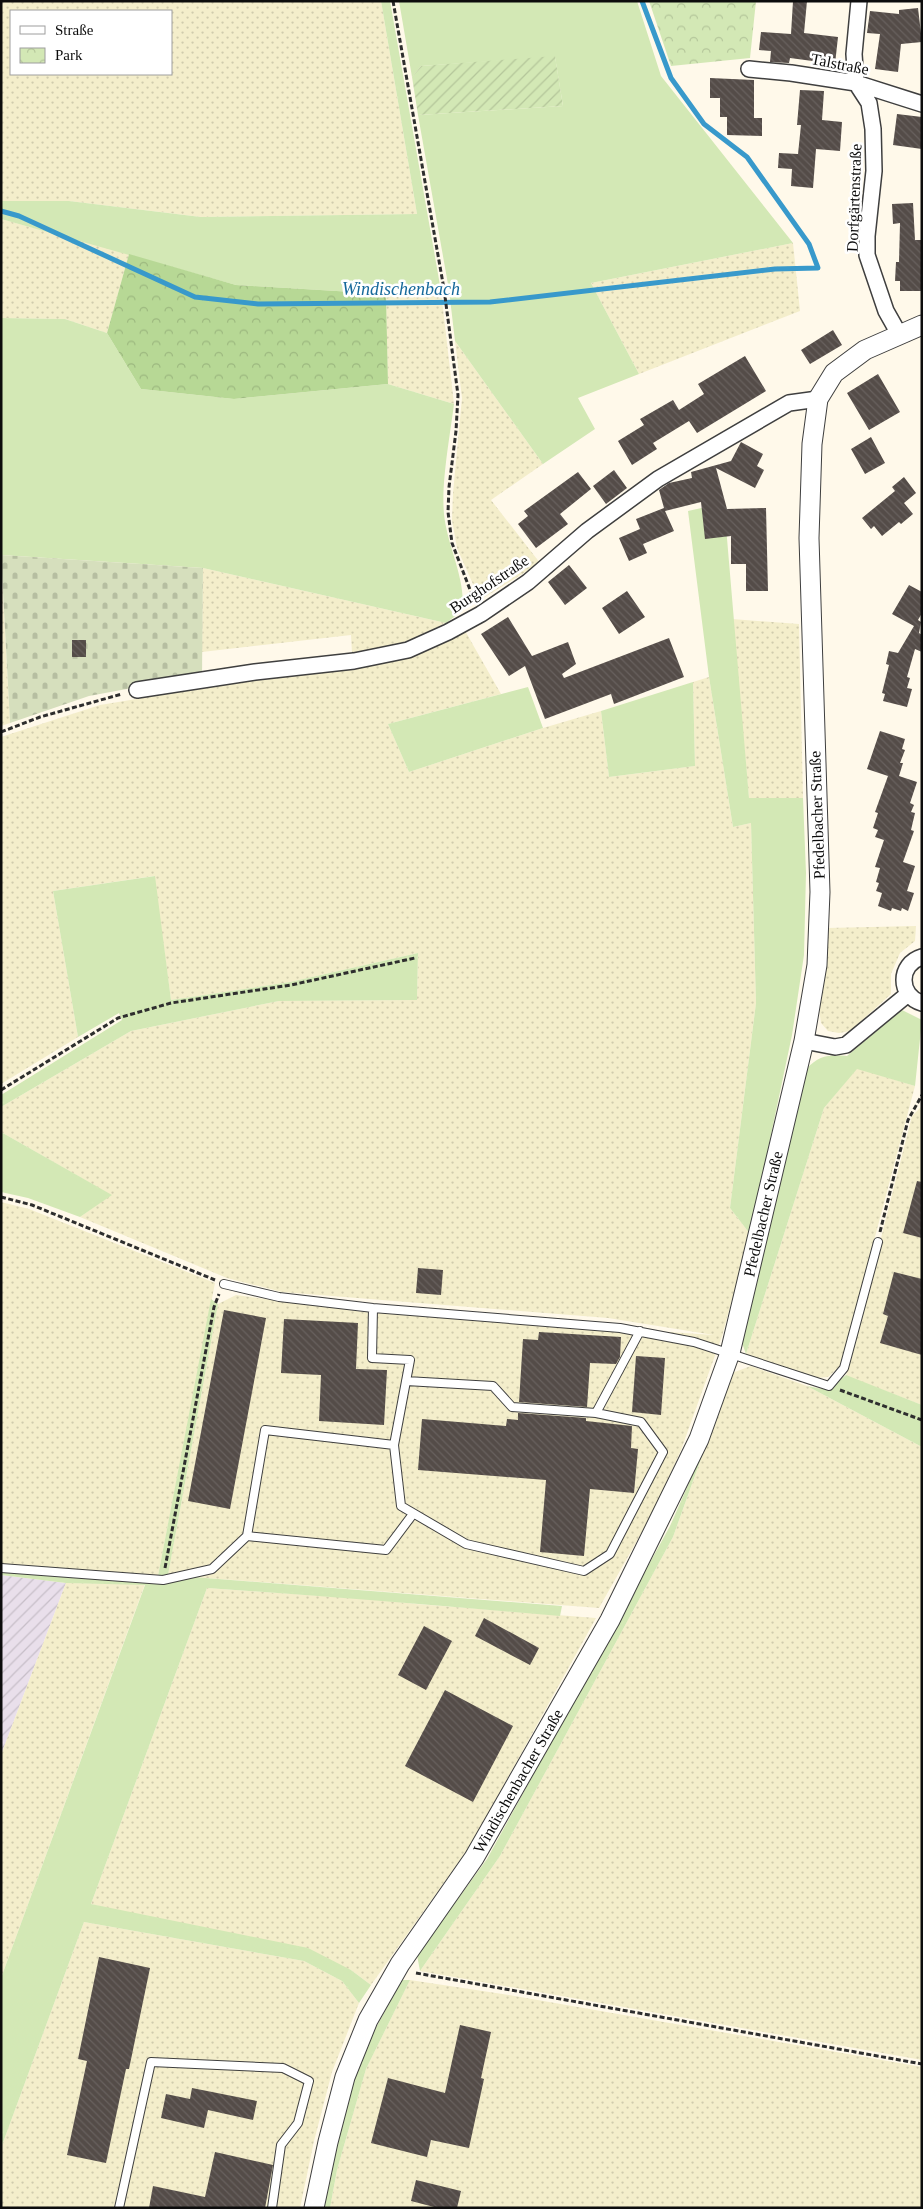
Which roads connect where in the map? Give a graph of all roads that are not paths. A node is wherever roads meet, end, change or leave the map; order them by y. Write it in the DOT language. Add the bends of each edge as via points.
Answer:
graph roads {
  1 [pos="859,1"];
  2 [pos="748,69"];
  3 [pos="856,83"];
  4 [pos="922,104"];
  5 [pos="922,325"];
  6 [pos="899,334"];
  7 [pos="818,399"];
  8 [pos="137,690"];
  9 [pos="922,957"];
  10 [pos="908,994"];
  11 [pos="922,1003"];
  12 [pos="804,1040"];
  13 [pos="878,1242"];
  14 [pos="224,1284"];
  15 [pos="373,1308"];
  16 [pos="640,1331"];
  17 [pos="730,1353"];
  18 [pos="406,1381"];
  19 [pos="596,1413"];
  20 [pos="394,1445"];
  21 [pos="413,1514"];
  22 [pos="247,1536"];
  23 [pos="1,1568"];
  24 [pos="119,2208"];
  25 [pos="272,2208"];
  26 [pos="314,2208"];
  1 -- 3 [label="street, Dorfgärtenstraße" via="854,54"];
  2 -- 3 [label="street, Talstraße"];
  3 -- 4 [label="street, Talstraße"];
  3 -- 6 [label="street, Dorfgärtenstraße" via="869,103 874,129 867,255 886,311"];
  5 -- 6 [label="street, Pfedelbacher Straße"];
  6 -- 7 [label="street, Pfedelbacher Straße" via="865,350 834,374"];
  7 -- 8 [label="street, Burghofstraße" via="789,403 658,479 586,530 528,582 481,614 408,650 354,661"];
  7 -- 12 [label="street, Pfedelbacher Straße" via="812,444 809,538 820,892 817,965"];
  9 -- 10 [label="street" via="906,969 904,986"];
  10 -- 11 [label="street"];
  10 -- 12 [label="street" via="846,1045 835,1047"];
  12 -- 17 [label="street, Pfedelbacher Straße"];
  13 -- 17 [label="lane" via="844,1368 829,1386"];
  14 -- 15 [label="lane" via="279,1296"];
  15 -- 16 [label="lane"];
  15 -- 18 [label="lane" via="372,1358 410,1360"];
  16 -- 17 [label="lane"];
  16 -- 19 [label="lane"];
  17 -- 26 [label="street, Windischenbacher Straße" via="699,1438 610,1620 474,1858 400,1964 368,2020 345,2076"];
  18 -- 19 [label="lane" via="493,1386 512,1407"];
  18 -- 20 [label="lane"];
  19 -- 21 [label="lane" via="641,1422 664,1452 610,1554 584,1571 466,1544"];
  20 -- 21 [label="lane" via="401,1506"];
  20 -- 22 [label="lane" via="265,1430"];
  21 -- 22 [label="lane" via="386,1550"];
  22 -- 23 [label="lane" via="212,1569 163,1580"];
  24 -- 25 [label="lane" via="151,2062 283,2068 309,2081 298,2123 281,2145"];
}
